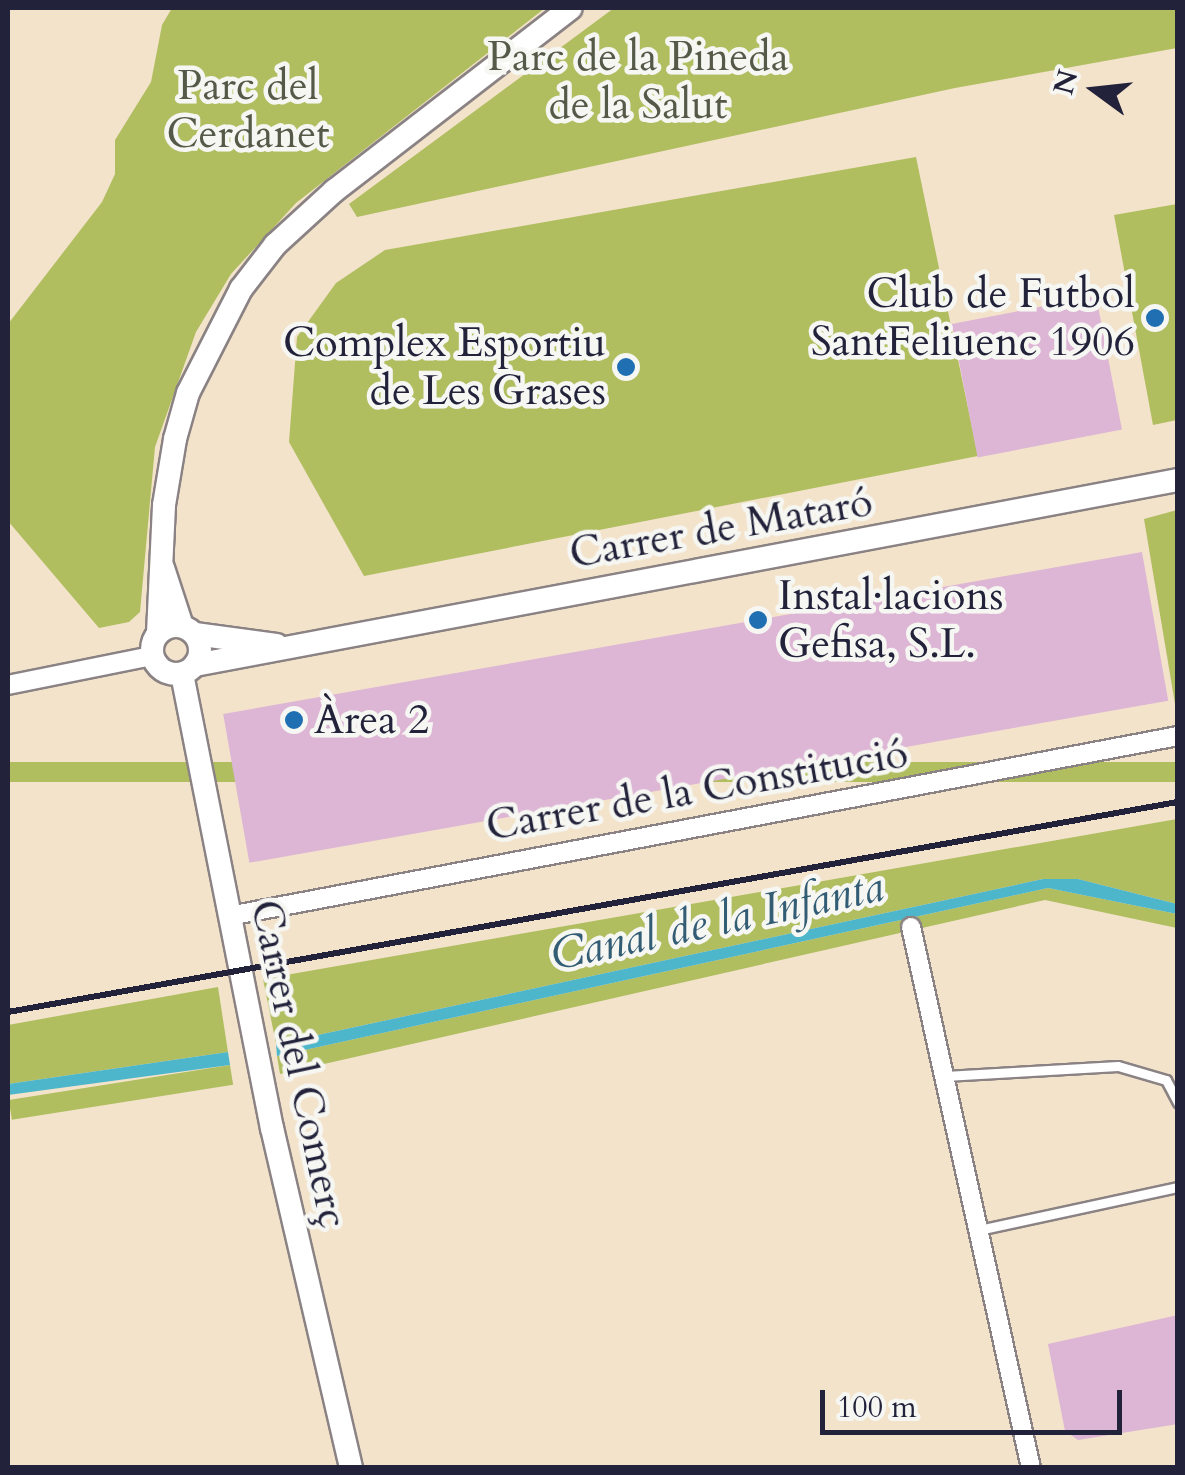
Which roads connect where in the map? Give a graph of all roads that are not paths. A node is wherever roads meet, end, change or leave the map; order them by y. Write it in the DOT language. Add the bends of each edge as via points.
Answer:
graph roads {
  1 [pos="571,8"];
  2 [pos="1178,480"];
  3 [pos="164,568"];
  4 [pos="188,630"];
  5 [pos="155,644"];
  6 [pos="276,645"];
  7 [pos="188,670"];
  8 [pos="8,686"];
  9 [pos="1178,736"];
  10 [pos="229,916"];
  11 [pos="911,926"];
  12 [pos="945,1076"];
  13 [pos="1178,1103"];
  14 [pos="1178,1187"];
  15 [pos="979,1230"];
  16 [pos="351,1468"];
  17 [pos="1031,1468"];
  1 -- 3 [label="street" via="334,191 275,245 241,289 188,393 175,439 164,505"];
  2 -- 6 [label="street, Carrer de Mataró"];
  3 -- 4 [label="street"];
  3 -- 5 [label="street"];
  4 -- 5 [label="street"];
  4 -- 6 [label="street, Carrer de Mataró"];
  4 -- 7 [label="street, Carrer del Comerç" via="200,650"];
  5 -- 7 [label="street" via="163,671"];
  5 -- 8 [label="street"];
  6 -- 7 [label="street, Carrer de Mataró"];
  7 -- 10 [label="street, Carrer del Comerç"];
  9 -- 10 [label="street, Carrer de la Constitució"];
  10 -- 16 [label="street, Carrer del Comerç"];
  11 -- 12 [label="street"];
  12 -- 13 [label="lane" via="1118,1066 1166,1080"];
  12 -- 15 [label="street"];
  14 -- 15 [label="lane"];
  15 -- 17 [label="street"];
}
